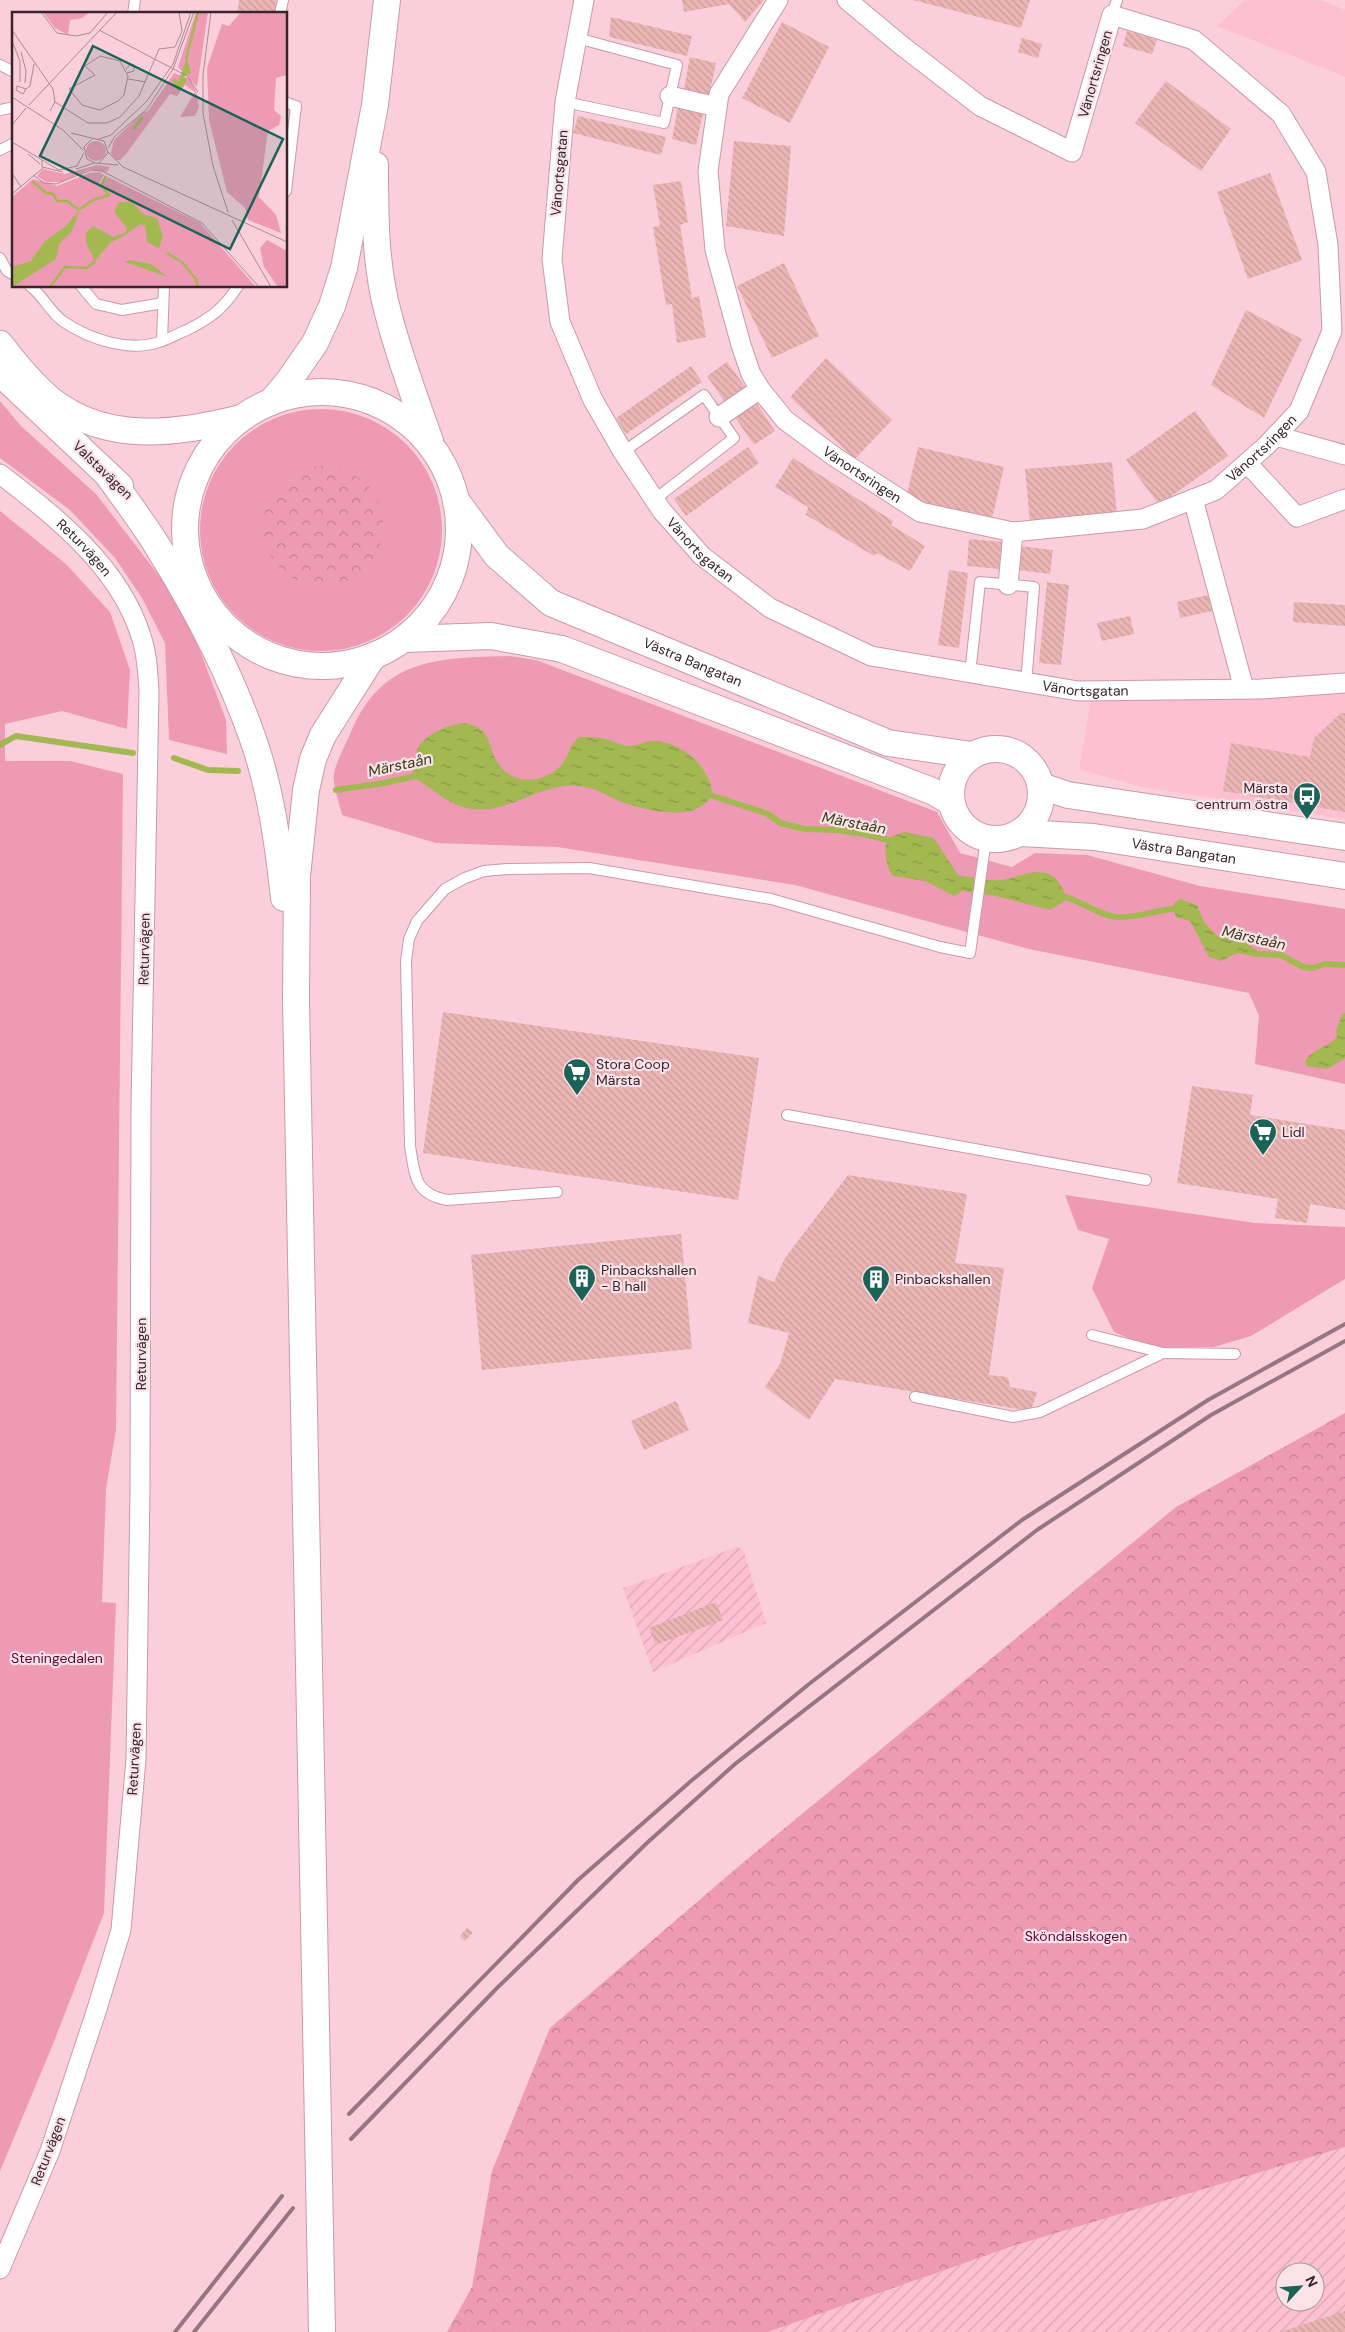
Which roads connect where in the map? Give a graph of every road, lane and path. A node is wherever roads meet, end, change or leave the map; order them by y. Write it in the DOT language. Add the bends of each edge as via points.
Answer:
graph roads {
  1 [pos="387,0"];
  2 [pos="584,0"];
  3 [pos="778,0"];
  4 [pos="847,0"];
  5 [pos="1115,7"];
  6 [pos="577,38"];
  7 [pos="0,65"];
  8 [pos="12,71"];
  9 [pos="670,96"];
  10 [pos="565,102"];
  11 [pos="288,103"];
  12 [pos="375,104"];
  13 [pos="717,108"];
  14 [pos="289,136"];
  15 [pos="12,144"];
  16 [pos="0,150"];
  17 [pos="288,154"];
  18 [pos="0,258"];
  19 [pos="12,274"];
  20 [pos="32,288"];
  21 [pos="83,288"];
  22 [pos="164,288"];
  23 [pos="237,288"];
  24 [pos="163,303"];
  25 [pos="162,341"];
  26 [pos="0,344"];
  27 [pos="0,373"];
  28 [pos="760,389"];
  29 [pos="271,402"];
  30 [pos="719,417"];
  31 [pos="243,418"];
  32 [pos="1276,436"];
  33 [pos="431,446"];
  34 [pos="623,452"];
  35 [pos="1345,455"];
  36 [pos="1247,463"];
  37 [pos="0,474"];
  38 [pos="107,474"];
  39 [pos="1345,499"];
  40 [pos="456,500"];
  41 [pos="654,500"];
  42 [pos="1193,500"];
  43 [pos="1013,532"];
  44 [pos="194,578"];
  45 [pos="1008,585"];
  46 [pos="222,622"];
  47 [pos="404,639"];
  48 [pos="373,656"];
  49 [pos="970,674"];
  50 [pos="1026,683"];
  51 [pos="1345,683"];
  52 [pos="1253,689"];
  53 [pos="972,755"];
  54 [pos="1041,786"];
  55 [pos="951,802"];
  56 [pos="1020,833"];
  57 [pos="1345,837"];
  58 [pos="986,839"];
  59 [pos="297,876"];
  60 [pos="1345,876"];
  61 [pos="296,1000"];
  62 [pos="787,1115"];
  63 [pos="1146,1180"];
  64 [pos="557,1192"];
  65 [pos="1092,1336"];
  66 [pos="1163,1353"];
  67 [pos="1235,1354"];
  68 [pos="915,1397"];
  69 [pos="0,2269"];
  70 [pos="322,2332"];
  1 -- 12 [label="main road"];
  2 -- 6 [label="street, Vänortsgatan"];
  3 -- 13 [label="street, Vänortsringen" via="719,94"];
  4 -- 5 [label="street, Vänortsringen" via="980,106 1072,152"];
  5 -- 32 [label="street, Vänortsringen" via="1194,40 1281,114 1316,172 1328,245 1332,331 1299,411"];
  6 -- 9 [label="lane" via="677,65"];
  6 -- 10 [label="street, Vänortsgatan"];
  7 -- 8 [label="lane"];
  9 -- 10 [label="lane" via="664,123"];
  9 -- 13 [label="street"];
  10 -- 34 [label="street, Vänortsgatan" via="552,259 560,322 593,400"];
  11 -- 14 [label="lane" via="296,106"];
  12 -- 29 [label="main road" via="344,268 332,306 315,343"];
  12 -- 33 [label="main road" via="376,232 380,270 388,314"];
  13 -- 28 [label="street, Vänortsringen" via="708,171 715,250 741,345"];
  14 -- 17 [label="lane"];
  15 -- 16 [label="lane"];
  18 -- 19 [label="lane"];
  20 -- 25 [label="lane" via="62,321 77,330 122,345"];
  21 -- 24 [label="lane" via="96,304 122,310"];
  22 -- 24 [label="lane"];
  23 -- 25 [label="lane" via="226,304 209,319"];
  24 -- 25 [label="lane"];
  26 -- 31 [label="main road, Valstavägen" via="51,400 80,418 106,427 164,432 197,429"];
  27 -- 38 [label="main road, Valstavägen"];
  28 -- 30 [label="street"];
  28 -- 43 [label="street, Vänortsringen" via="784,420 920,512"];
  29 -- 31 [label="main road"];
  29 -- 33 [label="main road" via="329,392 359,397 386,408 411,425"];
  30 -- 34 [label="lane" via="704,395"];
  30 -- 41 [label="lane" via="734,438"];
  31 -- 44 [label="main road" via="207,455 188,502 185,528"];
  32 -- 35 [label="street"];
  32 -- 36 [label="street, Vänortsringen"];
  33 -- 40 [label="main road" via="450,480"];
  34 -- 41 [label="street, Vänortsgatan"];
  36 -- 39 [label="street" via="1297,517"];
  36 -- 42 [label="street, Vänortsringen" via="1216,490"];
  37 -- 69 [label="street, Returvägen" via="57,519 108,572 142,636 149,692 141,1105 136,1759 121,1930 50,2151"];
  38 -- 44 [label="main road, Valstavägen" via="143,509"];
  38 -- 61 [label="main road" via="160,550 202,623 253,739 274,819"];
  40 -- 47 [label="main road" via="459,531 455,562 444,591 427,617"];
  40 -- 53 [label="main road, Västra Bangatan" via="497,556 551,603 888,743"];
  41 -- 49 [label="street, Vänortsgatan" via="702,556 770,608 871,656"];
  42 -- 43 [label="street, Vänortsringen" via="1143,519"];
  42 -- 52 [label="street"];
  43 -- 45 [label="street"];
  44 -- 46 [label="main road"];
  45 -- 49 [label="lane" via="980,582"];
  45 -- 50 [label="lane" via="1034,587"];
  46 -- 48 [label="main road" via="254,648 292,663 333,666"];
  46 -- 59 [label="main road" via="264,724 275,760 289,811"];
  47 -- 48 [label="main road"];
  47 -- 55 [label="main road" via="490,636 562,649 932,791"];
  48 -- 59 [label="main road" via="323,735 313,759 306,790"];
  49 -- 50 [label="street, Vänortsgatan"];
  50 -- 52 [label="street, Vänortsgatan" via="1078,691"];
  51 -- 52 [label="street, Vänortsgatan"];
  53 -- 54 [label="main road, Västra Bangatan" via="988,749 1006,749 1022,757 1035,770"];
  53 -- 55 [label="main road" via="958,768 951,784"];
  54 -- 56 [label="main road" via="1041,804 1034,821"];
  54 -- 57 [label="main road" via="1068,795"];
  55 -- 58 [label="main road" via="957,818 970,832"];
  56 -- 58 [label="main road, Västra Bangatan" via="1004,839"];
  56 -- 60 [label="main road, Västra Bangatan" via="1094,837"];
  58 -- 64 [label="lane" via="970,953 771,899 589,868 484,871 445,889 417,921 409,939 406,961 410,1146 415,1173 421,1188 431,1197 447,1200"];
  59 -- 61 [label="main road"];
  61 -- 70 [label="main road"];
  62 -- 63 [label="lane"];
  65 -- 66 [label="lane"];
  66 -- 67 [label="lane"];
  66 -- 68 [label="lane" via="1040,1412 1013,1417"];
}
